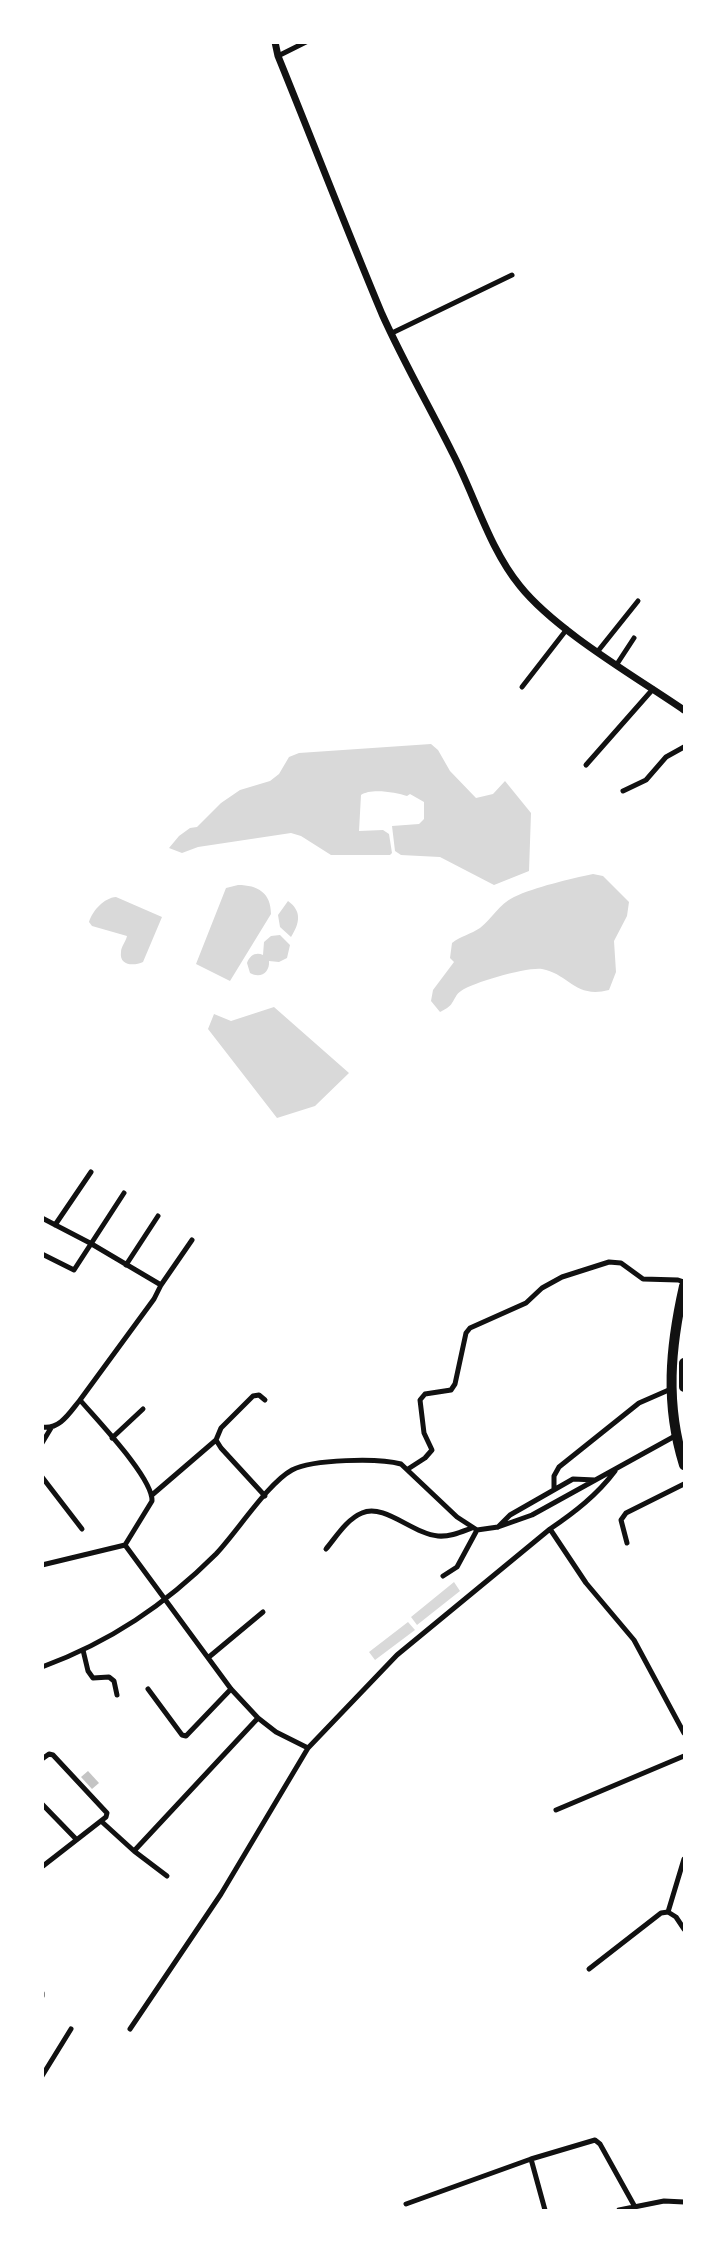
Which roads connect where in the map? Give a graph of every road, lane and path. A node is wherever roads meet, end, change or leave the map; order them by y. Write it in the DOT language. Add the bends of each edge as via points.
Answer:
graph roads {
  1 [pos="275,42"];
  2 [pos="306,42"];
  3 [pos="278,56"];
  4 [pos="512,275"];
  5 [pos="392,333"];
  6 [pos="638,601"];
  7 [pos="567,629"];
  8 [pos="634,638"];
  9 [pos="598,651"];
  10 [pos="616,664"];
  11 [pos="522,687"];
  12 [pos="653,689"];
  13 [pos="684,710"];
  14 [pos="684,747"];
  15 [pos="586,765"];
  16 [pos="622,791"];
  17 [pos="91,1172"];
  18 [pos="124,1193"];
  19 [pos="158,1216"];
  20 [pos="42,1218"];
  21 [pos="55,1225"];
  22 [pos="192,1240"];
  23 [pos="90,1243"];
  24 [pos="42,1254"];
  25 [pos="126,1265"];
  26 [pos="684,1282"];
  27 [pos="161,1285"];
  28 [pos="684,1286"];
  29 [pos="684,1363"];
  30 [pos="684,1387"];
  31 [pos="671,1390"];
  32 [pos="80,1400"];
  33 [pos="265,1400"];
  34 [pos="143,1409"];
  35 [pos="42,1427"];
  36 [pos="51,1428"];
  37 [pos="675,1436"];
  38 [pos="112,1438"];
  39 [pos="216,1440"];
  40 [pos="42,1443"];
  41 [pos="684,1465"];
  42 [pos="408,1469"];
  43 [pos="617,1469"];
  44 [pos="42,1477"];
  45 [pos="596,1480"];
  46 [pos="684,1484"];
  47 [pos="554,1489"];
  48 [pos="152,1495"];
  49 [pos="265,1496"];
  50 [pos="498,1527"];
  51 [pos="82,1529"];
  52 [pos="474,1529"];
  53 [pos="550,1529"];
  54 [pos="627,1543"];
  55 [pos="125,1545"];
  56 [pos="326,1548"];
  57 [pos="42,1564"];
  58 [pos="442,1576"];
  59 [pos="166,1600"];
  60 [pos="263,1612"];
  61 [pos="83,1650"];
  62 [pos="208,1657"];
  63 [pos="42,1667"];
  64 [pos="230,1688"];
  65 [pos="148,1689"];
  66 [pos="116,1694"];
  67 [pos="258,1718"];
  68 [pos="684,1733"];
  69 [pos="308,1748"];
  70 [pos="684,1756"];
  71 [pos="42,1759"];
  72 [pos="42,1804"];
  73 [pos="556,1810"];
  74 [pos="101,1821"];
  75 [pos="76,1839"];
  76 [pos="134,1851"];
  77 [pos="684,1859"];
  78 [pos="43,1866"];
  79 [pos="167,1876"];
  80 [pos="668,1912"];
  81 [pos="684,1929"];
  82 [pos="589,1969"];
  83 [pos="71,2029"];
  84 [pos="130,2029"];
  85 [pos="42,2076"];
  86 [pos="531,2159"];
  87 [pos="684,2202"];
  88 [pos="406,2204"];
  89 [pos="635,2207"];
  90 [pos="545,2210"];
  91 [pos="619,2210"];
  1 -- 3 [label="street"];
  2 -- 3 [label="street"];
  3 -- 5 [label="street"];
  4 -- 5 [label="street"];
  5 -- 7 [label="street" via="452,452 499,556 521,588"];
  6 -- 9 [label="street"];
  7 -- 9 [label="street"];
  7 -- 11 [label="street"];
  8 -- 10 [label="street"];
  9 -- 10 [label="street"];
  10 -- 12 [label="street"];
  12 -- 13 [label="street"];
  12 -- 15 [label="street"];
  14 -- 16 [label="street" via="666,757 641,783"];
  17 -- 21 [label="street"];
  18 -- 23 [label="street"];
  19 -- 25 [label="street"];
  20 -- 21 [label="street"];
  21 -- 23 [label="street"];
  22 -- 27 [label="street"];
  23 -- 24 [label="street" via="73,1270"];
  23 -- 25 [label="street"];
  25 -- 27 [label="street"];
  26 -- 42 [label="street" via="644,1278 622,1263 609,1262 562,1277 542,1288 526,1303 470,1328 452,1390 425,1394 420,1400 424,1433 432,1450 426,1458"];
  27 -- 32 [label="street"];
  28 -- 31 [label="highway" via="674,1341"];
  29 -- 30 [label="highway"];
  31 -- 37 [label="highway"];
  31 -- 47 [label="street" via="640,1403 559,1467 554,1476"];
  32 -- 36 [label="street"];
  32 -- 38 [label="street"];
  33 -- 39 [label="street" via="259,1395 253,1396 221,1428"];
  34 -- 38 [label="street"];
  35 -- 36 [label="street"];
  36 -- 40 [label="street"];
  37 -- 41 [label="highway"];
  37 -- 43 [label="street"];
  38 -- 48 [label="street" via="149,1486"];
  39 -- 48 [label="street"];
  39 -- 49 [label="street"];
  42 -- 49 [label="street" via="393,1463 327,1460 303,1465 280,1480"];
  42 -- 52 [label="street" via="450,1511"];
  43 -- 45 [label="street"];
  43 -- 53 [label="street" via="601,1489"];
  44 -- 51 [label="street"];
  45 -- 47 [label="street" via="573,1479"];
  45 -- 50 [label="street" via="532,1515"];
  46 -- 54 [label="street" via="626,1513 621,1520"];
  47 -- 50 [label="street" via="510,1515"];
  48 -- 55 [label="street" via="150,1508"];
  49 -- 59 [label="street" via="216,1553"];
  50 -- 52 [label="street"];
  52 -- 56 [label="street" via="437,1536 418,1531 382,1512 367,1511 350,1521"];
  52 -- 58 [label="street" via="457,1566"];
  53 -- 68 [label="street" via="586,1583 634,1640"];
  53 -- 69 [label="street" via="397,1655"];
  55 -- 57 [label="street"];
  55 -- 59 [label="street"];
  59 -- 61 [label="street" via="131,1625"];
  59 -- 62 [label="street"];
  60 -- 62 [label="street"];
  61 -- 63 [label="street"];
  61 -- 66 [label="street" via="92,1678 109,1677 114,1681"];
  62 -- 64 [label="street"];
  64 -- 65 [label="street" via="186,1736"];
  64 -- 67 [label="street"];
  67 -- 69 [label="street" via="276,1732"];
  67 -- 76 [label="street"];
  69 -- 84 [label="street" via="222,1894"];
  70 -- 73 [label="street"];
  71 -- 74 [label="street" via="53,1755 75,1776 107,1812"];
  72 -- 75 [label="street"];
  74 -- 75 [label="street"];
  74 -- 76 [label="street"];
  75 -- 78 [label="street"];
  76 -- 79 [label="street"];
  77 -- 80 [label="street"];
  80 -- 81 [label="street"];
  80 -- 82 [label="street" via="661,1913"];
  83 -- 85 [label="street"];
  86 -- 88 [label="street"];
  86 -- 89 [label="street" via="596,2141"];
  86 -- 90 [label="street"];
  87 -- 89 [label="street"];
  89 -- 91 [label="street"];
}
